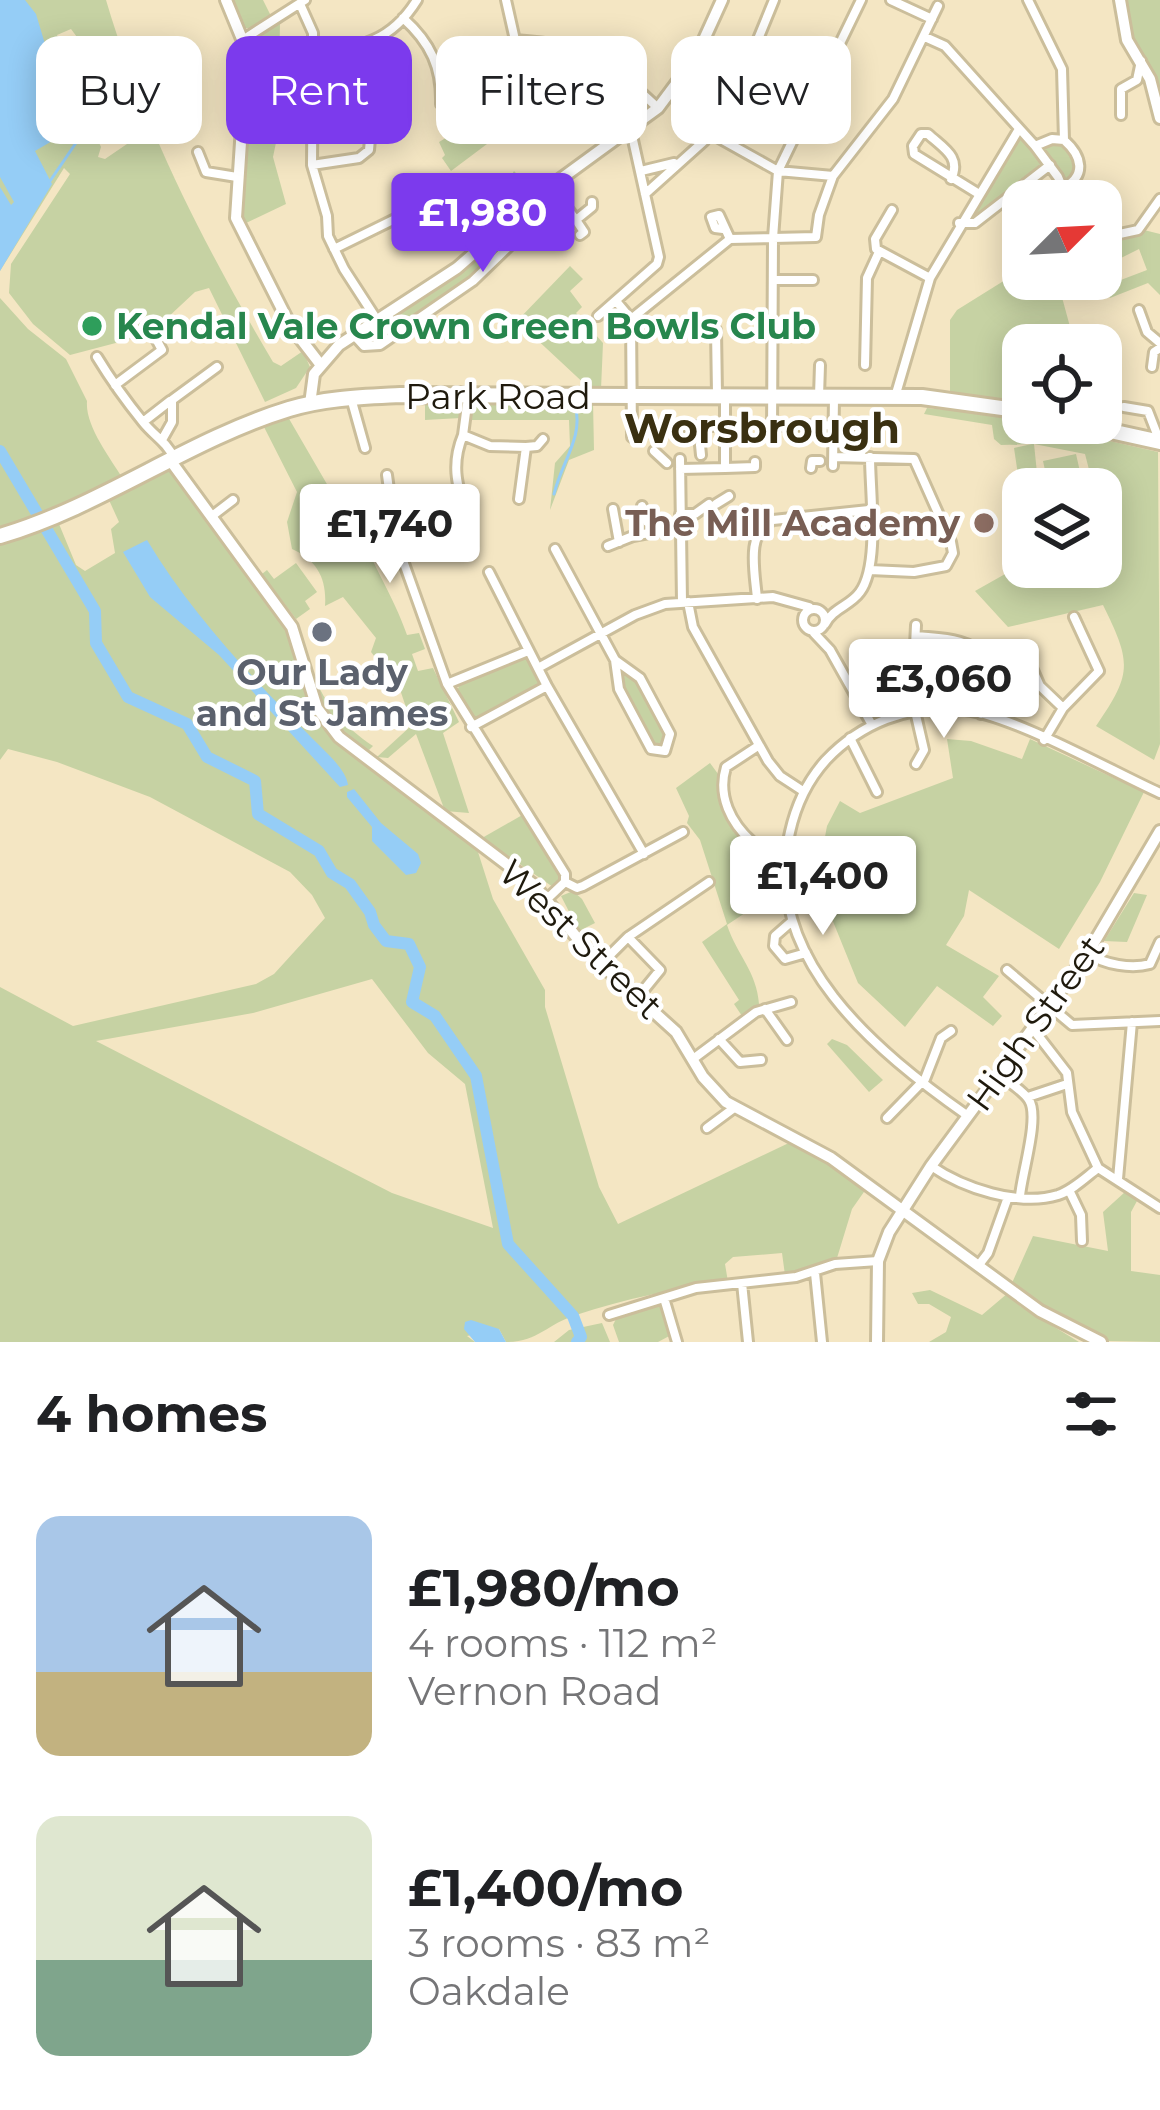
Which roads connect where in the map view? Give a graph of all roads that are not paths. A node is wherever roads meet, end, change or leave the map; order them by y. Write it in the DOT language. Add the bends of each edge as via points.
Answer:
graph roads {
  1 [pos="226,0"];
  2 [pos="417,0"];
  3 [pos="506,0"];
  4 [pos="722,0"];
  5 [pos="774,0"];
  6 [pos="861,0"];
  7 [pos="891,0"];
  8 [pos="1028,0"];
  9 [pos="1120,0"];
  10 [pos="302,2"];
  11 [pos="938,6"];
  12 [pos="404,18"];
  13 [pos="932,20"];
  14 [pos="243,36"];
  15 [pos="249,36"];
  16 [pos="312,36"];
  17 [pos="382,36"];
  18 [pos="514,36"];
  19 [pos="759,36"];
  20 [pos="925,37"];
  21 [pos="1141,61"];
  22 [pos="436,63"];
  23 [pos="647,97"];
  24 [pos="658,108"];
  25 [pos="1121,115"];
  26 [pos="647,118"];
  27 [pos="1160,118"];
  28 [pos="1019,129"];
  29 [pos="1064,140"];
  30 [pos="240,144"];
  31 [pos="313,144"];
  32 [pos="370,144"];
  33 [pos="613,144"];
  34 [pos="635,144"];
  35 [pos="698,144"];
  36 [pos="728,144"];
  37 [pos="1035,146"];
  38 [pos="198,152"];
  39 [pos="676,163"];
  40 [pos="312,165"];
  41 [pos="1050,165"];
  42 [pos="641,171"];
  43 [pos="778,171"];
  44 [pos="833,176"];
  45 [pos="237,177"];
  46 [pos="951,179"];
  47 [pos="1058,180"];
  48 [pos="1075,180"];
  49 [pos="551,186"];
  50 [pos="645,194"];
  51 [pos="979,194"];
  52 [pos="1160,200"];
  53 [pos="592,202"];
  54 [pos="525,207"];
  55 [pos="892,210"];
  56 [pos="395,219"];
  57 [pos="576,220"];
  58 [pos="959,223"];
  59 [pos="723,229"];
  60 [pos="1122,233"];
  61 [pos="580,235"];
  62 [pos="773,238"];
  63 [pos="730,239"];
  64 [pos="334,249"];
  65 [pos="878,254"];
  66 [pos="930,278"];
  67 [pos="773,280"];
  68 [pos="813,280"];
  69 [pos="616,301"];
  70 [pos="1139,310"];
  71 [pos="598,316"];
  72 [pos="632,319"];
  73 [pos="377,320"];
  74 [pos="716,330"];
  75 [pos="354,335"];
  76 [pos="156,339"];
  77 [pos="1160,345"];
  78 [pos="97,358"];
  79 [pos="320,364"];
  80 [pos="820,365"];
  81 [pos="865,365"];
  82 [pos="217,367"];
  83 [pos="1152,367"];
  84 [pos="115,385"];
  85 [pos="468,395"];
  86 [pos="721,395"];
  87 [pos="632,396"];
  88 [pos="774,396"];
  89 [pos="827,396"];
  90 [pos="895,397"];
  91 [pos="351,398"];
  92 [pos="172,400"];
  93 [pos="310,404"];
  94 [pos="1002,407"];
  95 [pos="1124,407"];
  96 [pos="143,422"];
  97 [pos="678,423"];
  98 [pos="834,425"];
  99 [pos="725,426"];
  100 [pos="629,431"];
  101 [pos="860,432"];
  102 [pos="1122,434"];
  103 [pos="463,435"];
  104 [pos="163,438"];
  105 [pos="543,439"];
  106 [pos="1160,442"];
  107 [pos="526,447"];
  108 [pos="365,448"];
  109 [pos="654,451"];
  110 [pos="865,457"];
  111 [pos="172,459"];
  112 [pos="829,461"];
  113 [pos="754,462"];
  114 [pos="676,464"];
  115 [pos="725,468"];
  116 [pos="811,468"];
  117 [pos="387,475"];
  118 [pos="729,496"];
  119 [pos="232,500"];
  120 [pos="518,502"];
  121 [pos="642,506"];
  122 [pos="613,509"];
  123 [pos="870,510"];
  124 [pos="680,514"];
  125 [pos="212,516"];
  126 [pos="446,520"];
  127 [pos="680,527"];
  128 [pos="650,528"];
  129 [pos="0,536"];
  130 [pos="555,549"];
  131 [pos="870,570"];
  132 [pos="489,572"];
  133 [pos="757,599"];
  134 [pos="685,602"];
  135 [pos="809,611"];
  136 [pos="832,612"];
  137 [pos="1074,616"];
  138 [pos="825,625"];
  139 [pos="814,633"];
  140 [pos="601,634"];
  141 [pos="916,636"];
  142 [pos="528,650"];
  143 [pos="830,650"];
  144 [pos="1024,650"];
  145 [pos="615,659"];
  146 [pos="538,668"];
  147 [pos="447,684"];
  148 [pos="548,686"];
  149 [pos="1063,708"];
  150 [pos="915,711"];
  151 [pos="981,714"];
  152 [pos="872,725"];
  153 [pos="471,728"];
  154 [pos="850,738"];
  155 [pos="1044,740"];
  156 [pos="758,746"];
  157 [pos="916,764"];
  158 [pos="804,791"];
  159 [pos="877,792"];
  160 [pos="1160,793"];
  161 [pos="1160,831"];
  162 [pos="683,832"];
  163 [pos="785,850"];
  164 [pos="644,854"];
  165 [pos="565,882"];
  166 [pos="709,882"];
  167 [pos="547,899"];
  168 [pos="791,922"];
  169 [pos="628,937"];
  170 [pos="1160,942"];
  171 [pos="806,953"];
  172 [pos="1088,953"];
  173 [pos="601,964"];
  174 [pos="1007,970"];
  175 [pos="638,997"];
  176 [pos="791,1002"];
  177 [pos="1050,1007"];
  178 [pos="765,1009"];
  179 [pos="1160,1021"];
  180 [pos="1132,1022"];
  181 [pos="1034,1029"];
  182 [pos="951,1031"];
  183 [pos="719,1039"];
  184 [pos="787,1040"];
  185 [pos="693,1059"];
  186 [pos="761,1060"];
  187 [pos="999,1075"];
  188 [pos="922,1084"];
  189 [pos="1067,1084"];
  190 [pos="1028,1097"];
  191 [pos="734,1108"];
  192 [pos="968,1116"];
  193 [pos="887,1118"];
  194 [pos="707,1128"];
  195 [pos="931,1166"];
  196 [pos="1098,1168"];
  197 [pos="1118,1179"];
  198 [pos="1069,1190"];
  199 [pos="1020,1196"];
  200 [pos="1008,1197"];
  201 [pos="1160,1208"];
  202 [pos="902,1210"];
  203 [pos="1082,1241"];
  204 [pos="878,1261"];
  205 [pos="978,1266"];
  206 [pos="815,1274"];
  207 [pos="742,1283"];
  208 [pos="664,1298"];
  209 [pos="609,1315"];
  210 [pos="677,1342"];
  211 [pos="748,1342"];
  212 [pos="822,1342"];
  213 [pos="877,1342"];
  214 [pos="1101,1342"];
  1 -- 14 [label="street"];
  2 -- 12 [label="street"];
  3 -- 18 [label="street"];
  4 -- 24 [label="street" via="696,56"];
  5 -- 19 [label="street"];
  6 -- 43 [label="street"];
  7 -- 13 [label="street"];
  8 -- 29 [label="street" via="1062,69"];
  9 -- 21 [label="street" via="1127,40"];
  10 -- 15 [label="street"];
  10 -- 16 [label="street"];
  11 -- 13 [label="street"];
  12 -- 17 [label="street"];
  12 -- 22 [label="street"];
  13 -- 20 [label="street"];
  20 -- 28 [label="street" via="945,46"];
  20 -- 44 [label="street" via="893,99"];
  21 -- 25 [label="street" via="1137,80 1121,89"];
  21 -- 27 [label="street"];
  23 -- 24 [label="street"];
  24 -- 26 [label="street"];
  28 -- 37 [label="street"];
  28 -- 51 [label="street"];
  29 -- 37 [label="street"];
  29 -- 48 [label="street" via="1075,150"];
  30 -- 45 [label="street"];
  31 -- 40 [label="street"];
  32 -- 40 [label="street" via="359,158"];
  33 -- 49 [label="street"];
  34 -- 42 [label="street"];
  35 -- 39 [label="street"];
  36 -- 43 [label="street"];
  37 -- 41 [label="street"];
  38 -- 45 [label="street" via="206,172"];
  39 -- 42 [label="street"];
  39 -- 50 [label="street"];
  40 -- 64 [label="street"];
  41 -- 47 [label="street"];
  41 -- 58 [label="street" via="975,223"];
  42 -- 50 [label="street"];
  43 -- 44 [label="street"];
  43 -- 62 [label="street"];
  44 -- 62 [label="street" via="816,237"];
  45 -- 79 [label="street" via="236,218 290,325"];
  46 -- 46 [label="street" via="914,154 921,134 953,157"];
  46 -- 51 [label="street"];
  49 -- 54 [label="street"];
  49 -- 57 [label="street"];
  50 -- 69 [label="street" via="657,265"];
  51 -- 58 [label="street"];
  52 -- 60 [label="street" via="1138,230"];
  53 -- 57 [label="street"];
  54 -- 73 [label="street" via="457,268"];
  54 -- 75 [label="street" via="532,224 473,280 380,345 364,346"];
  55 -- 65 [label="street" via="875,239"];
  56 -- 64 [label="street"];
  57 -- 61 [label="street"];
  58 -- 66 [label="street"];
  59 -- 63 [label="street"];
  62 -- 63 [label="street"];
  62 -- 67 [label="street"];
  63 -- 72 [label="street"];
  64 -- 73 [label="street"];
  65 -- 66 [label="street"];
  65 -- 81 [label="street" via="867,278"];
  66 -- 90 [label="street"];
  67 -- 68 [label="street"];
  67 -- 88 [label="street"];
  69 -- 71 [label="street"];
  69 -- 72 [label="street"];
  70 -- 77 [label="street"];
  72 -- 87 [label="street"];
  73 -- 75 [label="street"];
  74 -- 86 [label="street"];
  75 -- 79 [label="street"];
  76 -- 84 [label="street" via="162,350"];
  77 -- 83 [label="street"];
  78 -- 84 [label="street"];
  79 -- 93 [label="street"];
  80 -- 89 [label="street"];
  82 -- 92 [label="street"];
  84 -- 96 [label="street"];
  85 -- 87 [label="highway, Park Road"];
  85 -- 91 [label="highway, Park Road"];
  85 -- 103 [label="street"];
  86 -- 87 [label="highway, Park Road"];
  86 -- 88 [label="highway, Park Road"];
  86 -- 99 [label="street"];
  87 -- 100 [label="street"];
  88 -- 89 [label="highway, Park Road"];
  88 -- 98 [label="street" via="773,430"];
  89 -- 90 [label="highway, Park Road"];
  89 -- 98 [label="street"];
  90 -- 94 [label="highway, Park Road"];
  91 -- 93 [label="highway, Park Road"];
  91 -- 108 [label="street"];
  92 -- 96 [label="street"];
  92 -- 104 [label="street"];
  93 -- 111 [label="highway, Park Road"];
  95 -- 106 [label="street" via="1148,411"];
  96 -- 104 [label="street"];
  97 -- 99 [label="street"];
  98 -- 112 [label="street"];
  99 -- 115 [label="street"];
  101 -- 110 [label="street"];
  102 -- 106 [label="highway"];
  103 -- 107 [label="street"];
  103 -- 126 [label="street" via="454,476 466,517"];
  104 -- 111 [label="street"];
  105 -- 107 [label="street"];
  107 -- 120 [label="street"];
  109 -- 114 [label="street"];
  110 -- 112 [label="street"];
  110 -- 123 [label="street"];
  110 -- 131 [label="street" via="914,459 952,556 934,570"];
  111 -- 125 [label="street, West Street"];
  111 -- 129 [label="highway, Park Road" via="63,515"];
  112 -- 116 [label="street"];
  113 -- 115 [label="street"];
  114 -- 115 [label="street" via="701,458"];
  114 -- 124 [label="street"];
  117 -- 147 [label="street" via="396,541"];
  118 -- 124 [label="street"];
  119 -- 125 [label="street"];
  121 -- 128 [label="street"];
  122 -- 128 [label="street" via="614,544"];
  123 -- 131 [label="street"];
  123 -- 133 [label="street" via="761,526"];
  124 -- 127 [label="street"];
  125 -- 167 [label="street, West Street" via="292,627 317,708 339,737"];
  127 -- 128 [label="street"];
  127 -- 134 [label="street"];
  130 -- 140 [label="street"];
  131 -- 136 [label="street" via="859,593"];
  132 -- 142 [label="street"];
  133 -- 134 [label="street"];
  133 -- 135 [label="street"];
  134 -- 140 [label="street" via="649,609"];
  134 -- 156 [label="street"];
  135 -- 136 [label="street"];
  135 -- 138 [label="street"];
  135 -- 139 [label="street"];
  136 -- 138 [label="street"];
  137 -- 149 [label="street" via="1099,671"];
  138 -- 139 [label="street"];
  138 -- 143 [label="street"];
  139 -- 143 [label="street"];
  140 -- 145 [label="street"];
  140 -- 146 [label="street"];
  141 -- 151 [label="street" via="965,640 980,653"];
  142 -- 146 [label="street"];
  142 -- 147 [label="street"];
  143 -- 152 [label="street"];
  144 -- 149 [label="street" via="1040,686"];
  145 -- 145 [label="street" via="640,678 670,734 665,751 652,749 629,709"];
  146 -- 148 [label="street"];
  147 -- 153 [label="street"];
  148 -- 153 [label="street"];
  148 -- 164 [label="street"];
  149 -- 155 [label="street"];
  150 -- 151 [label="street"];
  150 -- 152 [label="street"];
  150 -- 157 [label="street" via="924,750"];
  151 -- 155 [label="street"];
  152 -- 154 [label="street"];
  153 -- 165 [label="street"];
  154 -- 158 [label="street"];
  154 -- 159 [label="street"];
  155 -- 160 [label="street"];
  156 -- 158 [label="street" via="780,776"];
  156 -- 163 [label="street" via="726,767 727,806 752,842"];
  158 -- 163 [label="street"];
  161 -- 172 [label="street, High Street"];
  162 -- 164 [label="street"];
  163 -- 168 [label="street"];
  164 -- 165 [label="street" via="583,886"];
  165 -- 167 [label="street"];
  166 -- 169 [label="street"];
  167 -- 173 [label="street, West Street"];
  168 -- 171 [label="street"];
  168 -- 171 [label="street" via="774,946 785,959"];
  169 -- 173 [label="street"];
  169 -- 175 [label="street" via="660,970"];
  170 -- 172 [label="street" via="1142,967"];
  171 -- 188 [label="street" via="868,1037"];
  172 -- 177 [label="street, High Street"];
  173 -- 175 [label="street, West Street"];
  174 -- 177 [label="street"];
  175 -- 185 [label="street, West Street"];
  176 -- 178 [label="street"];
  177 -- 180 [label="street" via="1072,1024"];
  177 -- 181 [label="street, High Street"];
  178 -- 183 [label="street"];
  178 -- 184 [label="street"];
  179 -- 180 [label="street"];
  180 -- 197 [label="street"];
  181 -- 187 [label="street, High Street"];
  181 -- 189 [label="street"];
  182 -- 188 [label="street"];
  183 -- 185 [label="street"];
  183 -- 186 [label="street" via="740,1062"];
  185 -- 191 [label="street, West Street"];
  187 -- 190 [label="street"];
  187 -- 192 [label="street, High Street"];
  188 -- 192 [label="street"];
  188 -- 193 [label="street"];
  189 -- 190 [label="street"];
  189 -- 196 [label="street"];
  190 -- 199 [label="street" via="1034,1117"];
  191 -- 194 [label="street"];
  191 -- 202 [label="street, West Street" via="831,1158"];
  192 -- 195 [label="street, High Street"];
  195 -- 200 [label="street"];
  195 -- 202 [label="street, High Street"];
  196 -- 197 [label="street"];
  196 -- 198 [label="street"];
  197 -- 201 [label="street"];
  198 -- 199 [label="street"];
  198 -- 203 [label="street"];
  199 -- 200 [label="street"];
  200 -- 205 [label="street"];
  202 -- 204 [label="street, High Street"];
  202 -- 205 [label="street, West Street"];
  204 -- 206 [label="street"];
  204 -- 213 [label="street"];
  205 -- 214 [label="street, West Street"];
  206 -- 207 [label="street"];
  206 -- 212 [label="street"];
  207 -- 208 [label="street"];
  207 -- 211 [label="street"];
  208 -- 209 [label="street"];
  208 -- 210 [label="street"];
}
